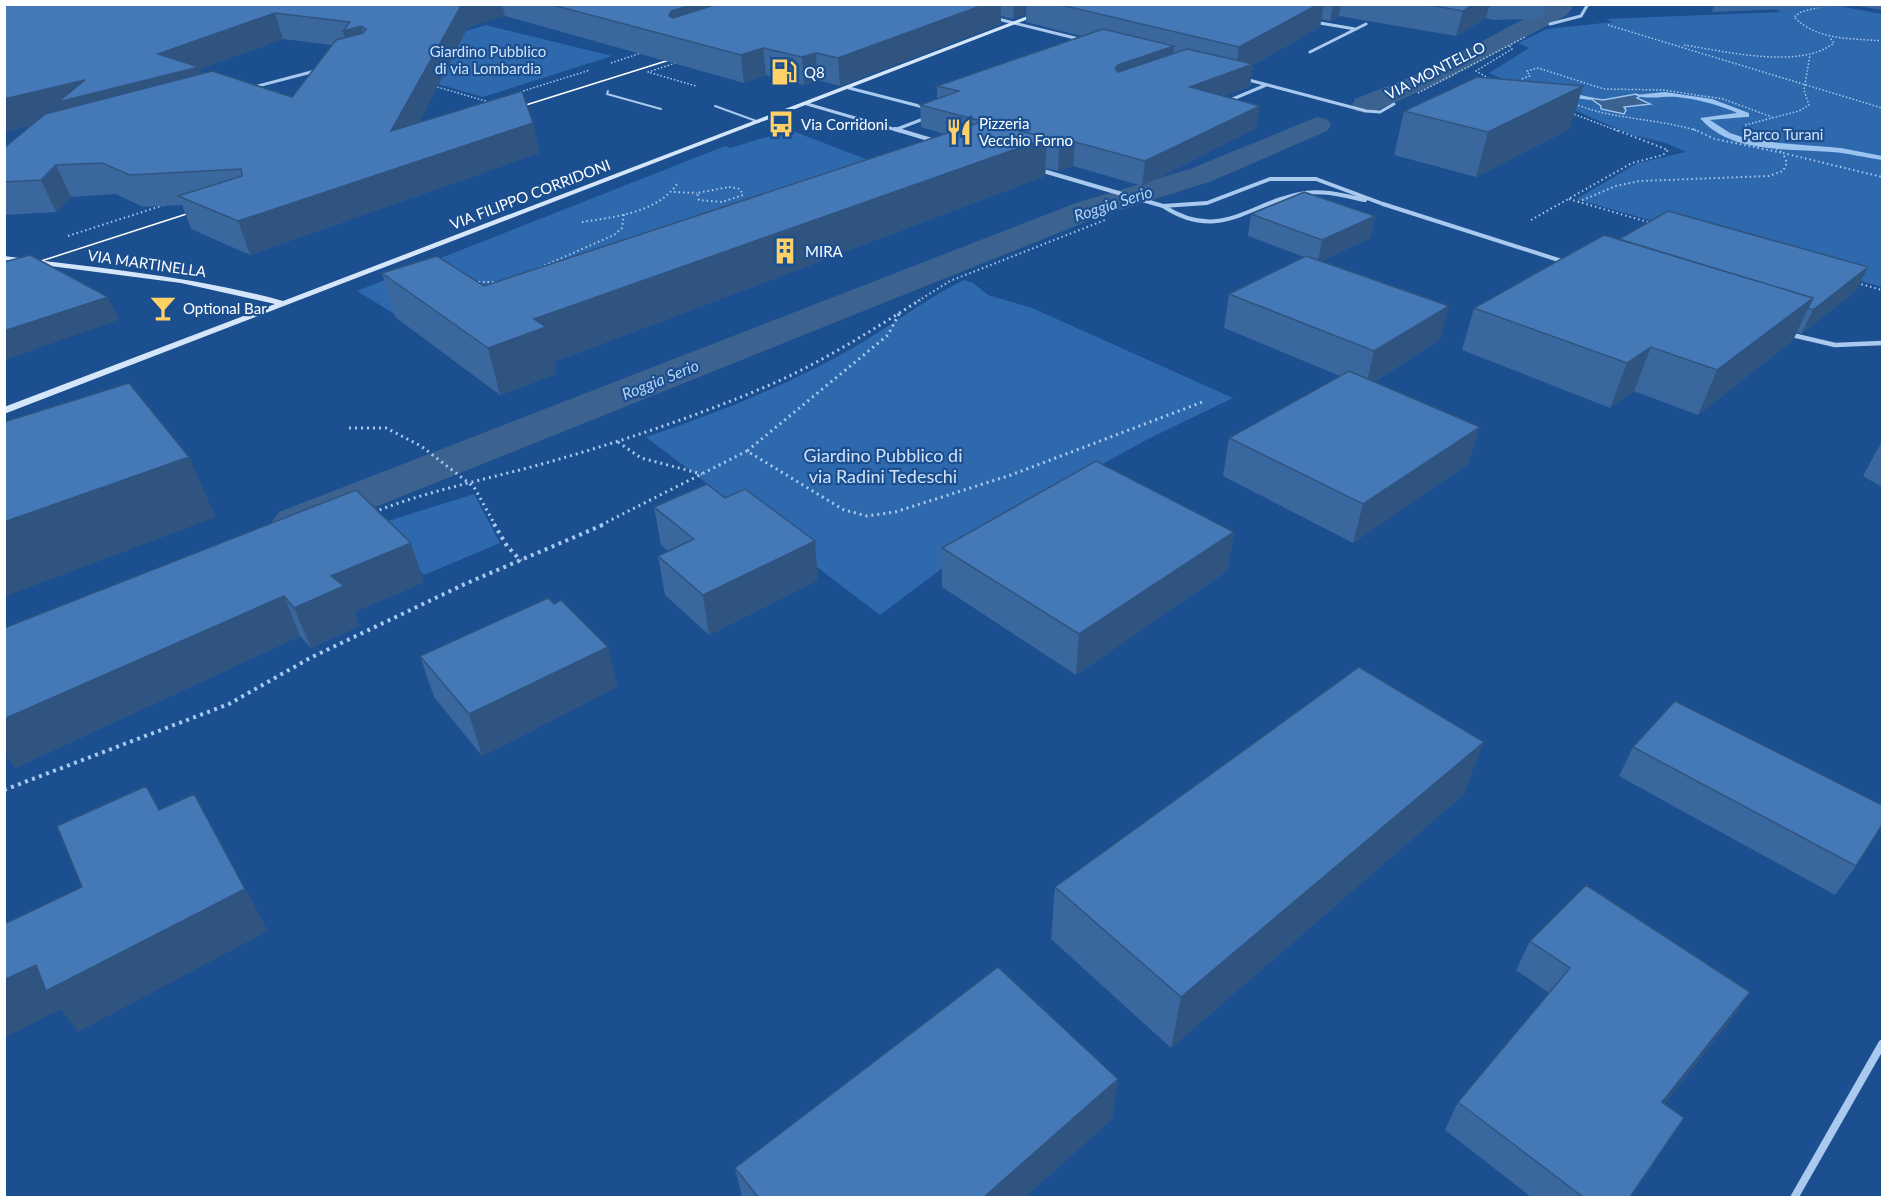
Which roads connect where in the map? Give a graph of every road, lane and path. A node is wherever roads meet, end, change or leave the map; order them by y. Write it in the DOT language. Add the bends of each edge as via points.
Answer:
graph roads {
  1 [pos="1065,4"];
  2 [pos="1588,4"];
  3 [pos="1832,4"];
  4 [pos="984,15"];
  5 [pos="1581,16"];
  6 [pos="1311,22"];
  7 [pos="1014,24"];
  8 [pos="1366,24"];
  9 [pos="1550,24"];
  10 [pos="1355,29"];
  11 [pos="1830,38"];
  12 [pos="1882,41"];
  13 [pos="1094,42"];
  14 [pos="1669,43"];
  15 [pos="646,52"];
  16 [pos="1310,52"];
  17 [pos="1810,55"];
  18 [pos="688,59"];
  19 [pos="601,66"];
  20 [pos="326,68"];
  21 [pos="590,70"];
  22 [pos="1244,79"];
  23 [pos="425,83"];
  24 [pos="1500,83"];
  25 [pos="1266,85"];
  26 [pos="1806,85"];
  27 [pos="1529,87"];
  28 [pos="704,88"];
  29 [pos="849,88"];
  30 [pos="239,91"];
  31 [pos="608,91"];
  32 [pos="511,95"];
  33 [pos="1228,101"];
  34 [pos="1570,102"];
  35 [pos="807,104"];
  36 [pos="1394,104"];
  37 [pos="478,106"];
  38 [pos="715,106"];
  39 [pos="1882,108"];
  40 [pos="661,109"];
  41 [pos="1563,110"];
  42 [pos="1772,117"];
  43 [pos="759,122"];
  44 [pos="896,130"];
  45 [pos="938,141"];
  46 [pos="1783,153"];
  47 [pos="1034,168"];
  48 [pos="672,175"];
  49 [pos="1882,177"];
  50 [pos="674,192"];
  51 [pos="697,193"];
  52 [pos="1569,199"];
  53 [pos="1578,202"];
  54 [pos="1383,204"];
  55 [pos="165,205"];
  56 [pos="1163,206"];
  57 [pos="624,214"];
  58 [pos="1109,218"];
  59 [pos="1527,222"];
  60 [pos="572,224"];
  61 [pos="1657,225"];
  62 [pos="64,237"];
  63 [pos="4,258"];
  64 [pos="1567,262"];
  65 [pos="528,272"];
  66 [pos="465,280"];
  67 [pos="508,280"];
  68 [pos="1849,280"];
  69 [pos="1882,290"];
  70 [pos="284,304"];
  71 [pos="900,311"];
  72 [pos="1783,332"];
  73 [pos="1882,343"];
  74 [pos="1205,401"];
  75 [pos="4,411"];
  76 [pos="349,428"];
  77 [pos="618,441"];
  78 [pos="747,451"];
  79 [pos="703,474"];
  80 [pos="471,482"];
  81 [pos="371,513"];
  82 [pos="521,561"];
  83 [pos="4,790"];
  84 [pos="1882,1044"];
  85 [pos="1794,1197"];
  1 -- 7 [label="street, VIA FILIPPO CORRIDONI"];
  2 -- 5 [label="street"];
  3 -- 11 [label="path" via="1794,17 1806,28"];
  4 -- 7 [label="street"];
  5 -- 9 [label="street"];
  5 -- 14 [label="path"];
  6 -- 10 [label="street"];
  7 -- 13 [label="street"];
  7 -- 29 [label="street, VIA FILIPPO CORRIDONI"];
  8 -- 10 [label="street"];
  10 -- 16 [label="street"];
  11 -- 12 [label="path"];
  11 -- 17 [label="path" via="1832,47"];
  14 -- 17 [label="path" via="1756,55"];
  14 -- 26 [label="path"];
  15 -- 19 [label="path"];
  17 -- 26 [label="path"];
  18 -- 28 [label="path" via="648,72"];
  20 -- 30 [label="street"];
  21 -- 32 [label="path"];
  22 -- 25 [label="street, VIA MONTELLO"];
  23 -- 37 [label="path" via="489,102"];
  24 -- 36 [label="path, VIA MONTELLO" via="1476,71 1512,49 1509,45"];
  25 -- 33 [label="street"];
  25 -- 36 [label="street, VIA MONTELLO" via="1366,111 1380,112"];
  26 -- 39 [label="path"];
  26 -- 42 [label="path" via="1809,105"];
  27 -- 42 [label="path" via="1521,79 1530,76 1530,68 1538,68 1604,89 1676,91 1723,99"];
  29 -- 35 [label="street, VIA FILIPPO CORRIDONI"];
  29 -- 44 [label="street" via="933,112"];
  31 -- 40 [label="lane" via="607,94"];
  34 -- 46 [label="path" via="1599,114 1666,123 1715,139"];
  35 -- 43 [label="street, VIA FILIPPO CORRIDONI"];
  35 -- 44 [label="street"];
  38 -- 43 [label="lane"];
  41 -- 52 [label="path" via="1668,150 1663,155 1632,163"];
  42 -- 46 [label="path" via="1745,125 1746,130"];
  43 -- 70 [label="street, VIA FILIPPO CORRIDONI"];
  44 -- 45 [label="street"];
  46 -- 49 [label="path"];
  46 -- 53 [label="path" via="1787,163 1783,171 1769,176 1640,181"];
  47 -- 56 [label="street"];
  48 -- 50 [label="path" via="677,183"];
  50 -- 51 [label="path"];
  50 -- 57 [label="path"];
  51 -- 51 [label="path" via="726,186 741,189 743,195 714,203 699,200"];
  52 -- 53 [label="path"];
  52 -- 59 [label="path"];
  53 -- 61 [label="path"];
  54 -- 56 [label="street" via="1326,193 1303,193 1238,218 1206,220 1183,216"];
  54 -- 56 [label="street" via="1317,179 1285,177 1207,203"];
  54 -- 64 [label="street"];
  55 -- 62 [label="path"];
  57 -- 60 [label="path"];
  57 -- 65 [label="path" via="622,228 614,235"];
  58 -- 71 [label="path" via="950,281"];
  63 -- 70 [label="street, VIA MARTINELLA" via="199,283"];
  66 -- 67 [label="path"];
  68 -- 69 [label="path"];
  70 -- 75 [label="street, VIA FILIPPO CORRIDONI"];
  71 -- 77 [label="path" via="871,331 767,386"];
  71 -- 78 [label="path" via="888,334"];
  72 -- 73 [label="street" via="1835,345"];
  74 -- 78 [label="path" via="1011,475 895,512 867,516 844,510"];
  76 -- 80 [label="path" via="387,428 405,435"];
  77 -- 79 [label="path" via="641,458"];
  77 -- 80 [label="path"];
  78 -- 79 [label="path"];
  79 -- 82 [label="path"];
  80 -- 81 [label="path"];
  80 -- 82 [label="path" via="505,547"];
  82 -- 83 [label="path" via="310,658 229,704"];
  84 -- 85 [label="street"];
}
